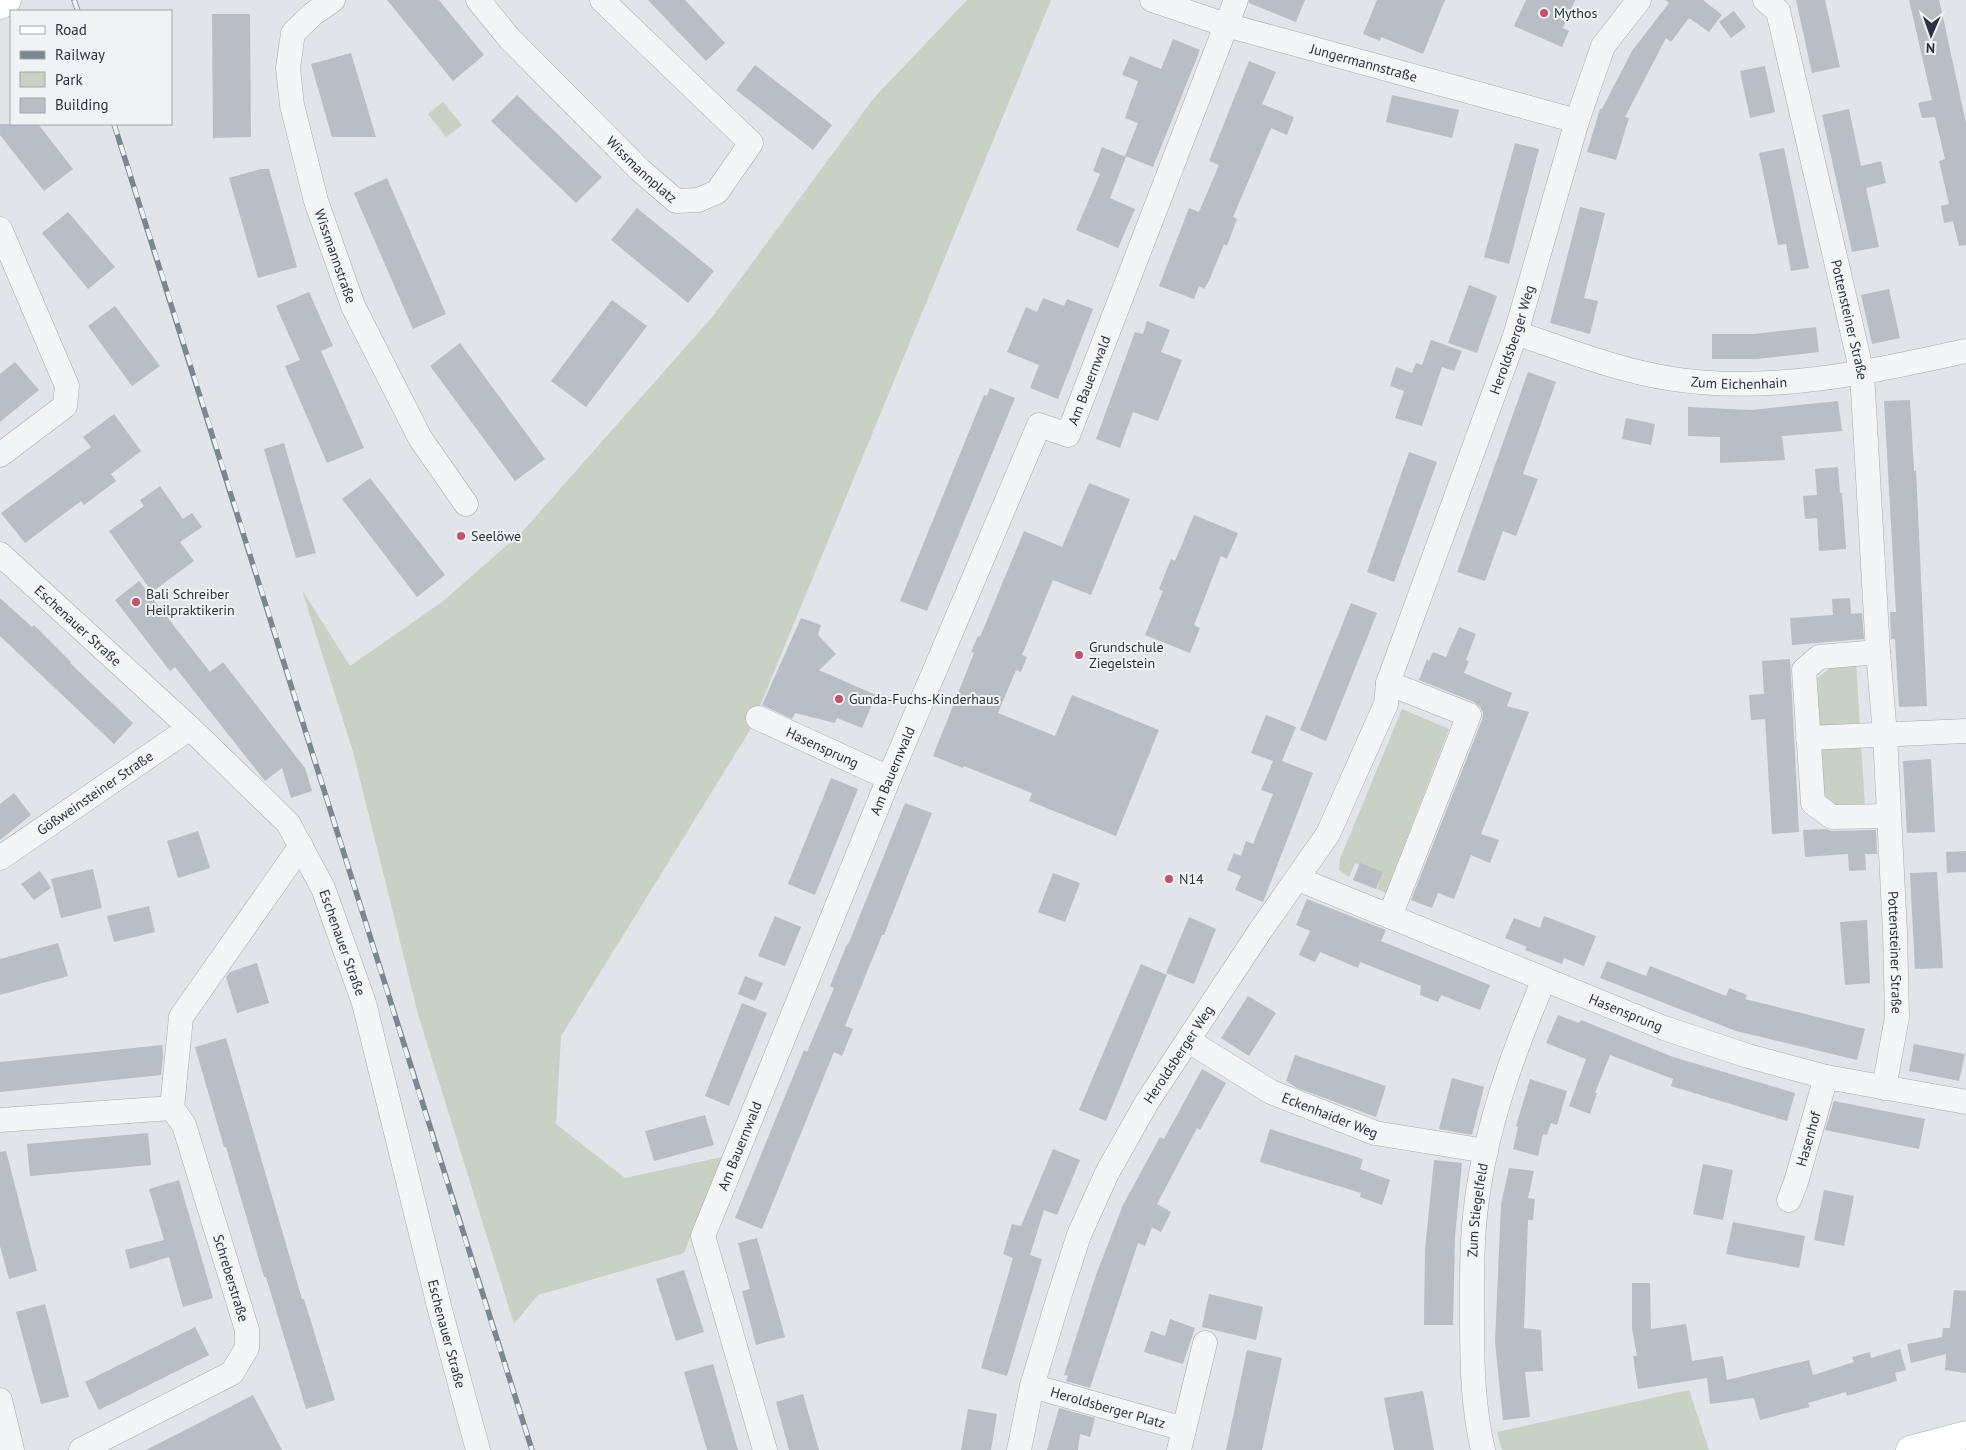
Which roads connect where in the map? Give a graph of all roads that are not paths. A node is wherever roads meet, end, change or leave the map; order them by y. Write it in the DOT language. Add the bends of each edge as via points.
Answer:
graph roads {
  1 [pos="7,0"];
  2 [pos="333,0"];
  3 [pos="478,0"];
  4 [pos="602,0"];
  5 [pos="1152,0"];
  6 [pos="1236,0"];
  7 [pos="1640,0"];
  8 [pos="1765,0"];
  9 [pos="0,5"];
  10 [pos="1226,25"];
  11 [pos="1577,121"];
  12 [pos="0,229"];
  13 [pos="1516,333"];
  14 [pos="1966,351"];
  15 [pos="1862,373"];
  16 [pos="0,454"];
  17 [pos="466,504"];
  18 [pos="0,554"];
  19 [pos="1878,652"];
  20 [pos="1388,683"];
  21 [pos="758,718"];
  22 [pos="190,728"];
  23 [pos="1966,731"];
  24 [pos="1885,735"];
  25 [pos="1808,738"];
  26 [pos="888,778"];
  27 [pos="1889,816"];
  28 [pos="301,846"];
  29 [pos="0,858"];
  30 [pos="1298,879"];
  31 [pos="1390,916"];
  32 [pos="1544,980"];
  33 [pos="1189,1041"];
  34 [pos="1826,1077"];
  35 [pos="1884,1088"];
  36 [pos="1966,1102"];
  37 [pos="172,1108"];
  38 [pos="0,1120"];
  39 [pos="1486,1150"];
  40 [pos="1789,1200"];
  41 [pos="1205,1343"];
  42 [pos="1032,1386"];
  43 [pos="0,1400"];
  44 [pos="1966,1435"];
  45 [pos="1182,1440"];
  46 [pos="12,1450"];
  47 [pos="80,1450"];
  48 [pos="478,1450"];
  49 [pos="765,1450"];
  50 [pos="1019,1450"];
  51 [pos="1483,1450"];
  52 [pos="1910,1450"];
  1 -- 9 [label="main road"];
  2 -- 17 [label="street, Wissmannstraße" via="293,34 288,68 292,105 316,201 353,306 420,438"];
  3 -- 4 [label="street, Wissmannplatz" via="517,46 640,170 676,201 698,200 717,192 751,143"];
  5 -- 10 [label="street, Jungermannstraße"];
  6 -- 10 [label="street"];
  7 -- 11 [label="street, Heroldsberger Weg" via="1603,46"];
  8 -- 15 [label="street, Pottensteiner Straße" via="1778,11"];
  10 -- 11 [label="street, Jungermannstraße"];
  10 -- 26 [label="street, Am Bauernwald" via="1068,435 1038,425"];
  11 -- 13 [label="street, Heroldsberger Weg"];
  12 -- 16 [label="street" via="67,386 66,406"];
  13 -- 15 [label="street, Zum Eichenhain" via="1626,370 1688,381 1757,385"];
  13 -- 20 [label="street, Heroldsberger Weg"];
  14 -- 15 [label="street, Zum Eichenhain"];
  15 -- 19 [label="street, Pottensteiner Straße"];
  18 -- 22 [label="street, Eschenauer Straße"];
  19 -- 24 [label="street, Pottensteiner Straße"];
  19 -- 25 [label="street" via="1819,657 1804,670"];
  20 -- 30 [label="street, Heroldsberger Weg" via="1386,704 1328,834"];
  20 -- 31 [label="street" via="1469,714"];
  21 -- 26 [label="street, Hasensprung"];
  22 -- 28 [label="street, Eschenauer Straße" via="288,823"];
  22 -- 29 [label="street, Gößweinsteiner Straße"];
  23 -- 24 [label="street"];
  24 -- 25 [label="street"];
  24 -- 27 [label="street, Pottensteiner Straße"];
  25 -- 27 [label="street" via="1812,803 1832,817"];
  26 -- 49 [label="street, Am Bauernwald" via="703,1236"];
  27 -- 35 [label="street, Pottensteiner Straße" via="1897,1017"];
  28 -- 37 [label="street" via="181,1017"];
  28 -- 48 [label="street, Eschenauer Straße" via="323,888 364,1003"];
  30 -- 31 [label="street, Hasensprung"];
  30 -- 33 [label="street, Heroldsberger Weg"];
  31 -- 32 [label="street, Hasensprung"];
  32 -- 34 [label="street, Hasensprung" via="1664,1028"];
  32 -- 39 [label="street, Zum Stiegelfeld" via="1503,1089"];
  33 -- 39 [label="street, Eckenhaider Weg" via="1271,1092 1376,1133"];
  33 -- 42 [label="street, Heroldsberger Weg" via="1147,1102 1107,1173 1079,1235"];
  34 -- 35 [label="street, Hasensprung"];
  34 -- 40 [label="street, Hasenhof"];
  35 -- 36 [label="street, Hasensprung"];
  37 -- 38 [label="street"];
  37 -- 47 [label="street, Schreberstraße" via="184,1125 190,1142 247,1330 247,1348 232,1373"];
  39 -- 51 [label="street, Zum Stiegelfeld" via="1475,1215 1472,1268 1474,1386"];
  41 -- 45 [label="street, Heroldsberger Platz"];
  42 -- 45 [label="street, Heroldsberger Platz"];
  42 -- 50 [label="street, Heroldsberger Weg"];
  43 -- 46 [label="street"];
  44 -- 52 [label="main road"];
}
